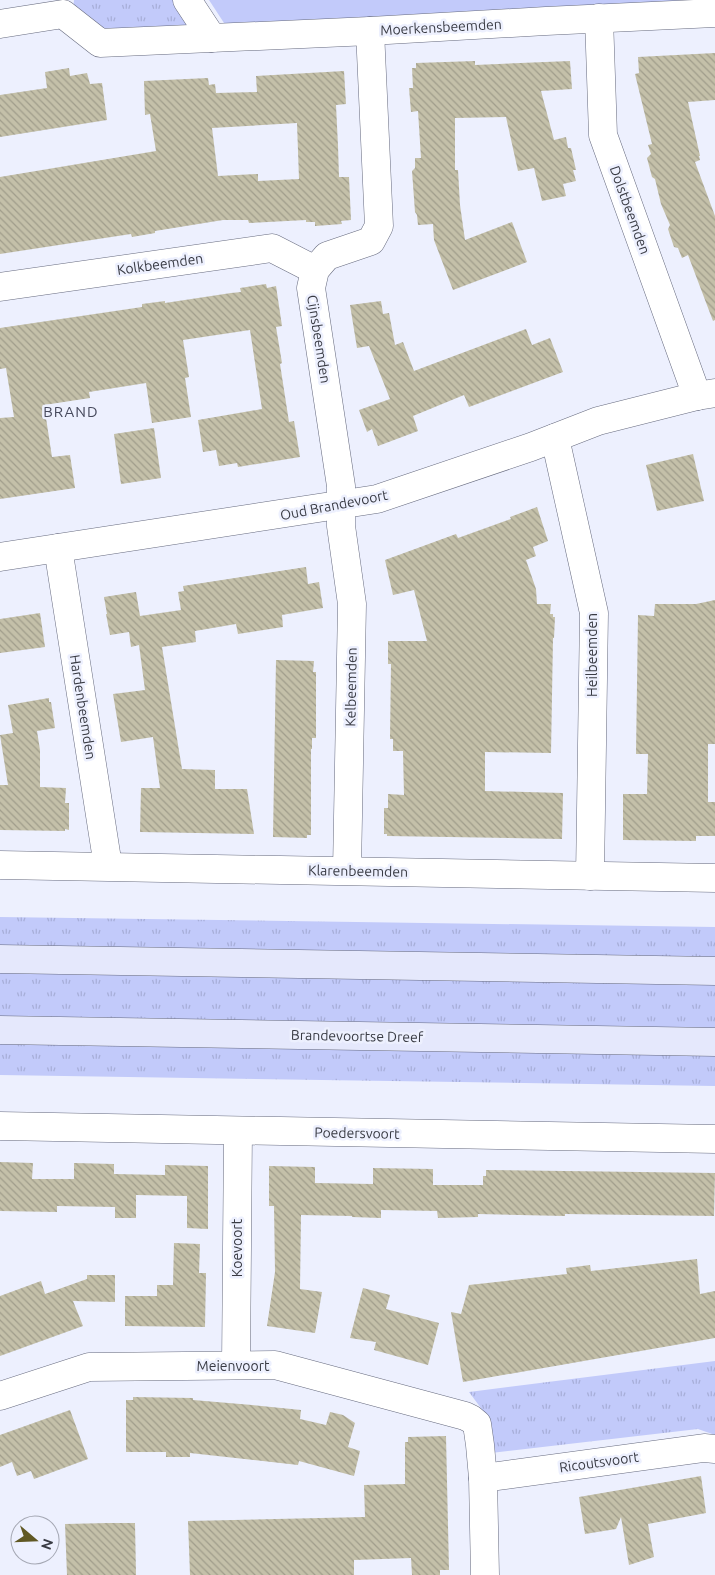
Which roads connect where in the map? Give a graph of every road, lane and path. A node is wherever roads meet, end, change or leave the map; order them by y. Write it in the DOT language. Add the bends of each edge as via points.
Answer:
graph roads {
  1 [pos="187,0"];
  2 [pos="64,7"];
  3 [pos="715,13"];
  4 [pos="599,18"];
  5 [pos="0,24"];
  6 [pos="370,31"];
  7 [pos="212,38"];
  8 [pos="316,270"];
  9 [pos="0,287"];
  10 [pos="706,394"];
  11 [pos="555,438"];
  12 [pos="340,505"];
  13 [pos="58,548"];
  14 [pos="0,557"];
  15 [pos="0,865"];
  16 [pos="108,866"];
  17 [pos="347,870"];
  18 [pos="590,876"];
  19 [pos="715,878"];
  20 [pos="0,959"];
  21 [pos="715,971"];
  22 [pos="0,1030"];
  23 [pos="715,1042"];
  24 [pos="0,1126"];
  25 [pos="238,1131"];
  26 [pos="715,1138"];
  27 [pos="236,1365"];
  28 [pos="0,1396"];
  29 [pos="715,1449"];
  30 [pos="483,1478"];
  31 [pos="485,1575"];
  1 -- 7 [label="street"];
  2 -- 5 [label="street"];
  2 -- 7 [label="street, Moerkensbeemden" via="100,43"];
  3 -- 4 [label="street, Moerkensbeemden"];
  4 -- 6 [label="street, Moerkensbeemden"];
  4 -- 10 [label="street, Dolstbeemden" via="603,135"];
  6 -- 7 [label="street, Moerkensbeemden"];
  6 -- 8 [label="street" via="379,226 371,241 327,256"];
  8 -- 9 [label="street, Kolkbeemden" via="272,248"];
  8 -- 12 [label="street, Cijnsbeemden" via="311,288 341,486"];
  10 -- 11 [label="street, Oud Brandevoort" via="598,421"];
  11 -- 12 [label="street, Oud Brandevoort" via="377,499"];
  11 -- 18 [label="street, Heilbeemden" via="594,613"];
  12 -- 13 [label="street, Oud Brandevoort"];
  12 -- 17 [label="street, Kelbeemden" via="352,604"];
  13 -- 14 [label="street, Oud Brandevoort"];
  13 -- 16 [label="street, Hardenbeemden"];
  15 -- 16 [label="street, Klarenbeemden"];
  16 -- 17 [label="street, Klarenbeemden"];
  17 -- 18 [label="street, Klarenbeemden"];
  18 -- 19 [label="street, Klarenbeemden"];
  20 -- 21 [label="main road"];
  22 -- 23 [label="main road, Brandevoortse Dreef"];
  24 -- 25 [label="street, Poedersvoort"];
  25 -- 26 [label="street, Poedersvoort"];
  25 -- 27 [label="street, Koevoort"];
  27 -- 28 [label="street, Meienvoort" via="89,1366"];
  27 -- 30 [label="street, Meienvoort" via="275,1365 465,1416 477,1424"];
  29 -- 30 [label="street, Ricoutsvoort"];
  30 -- 31 [label="street"];
}
